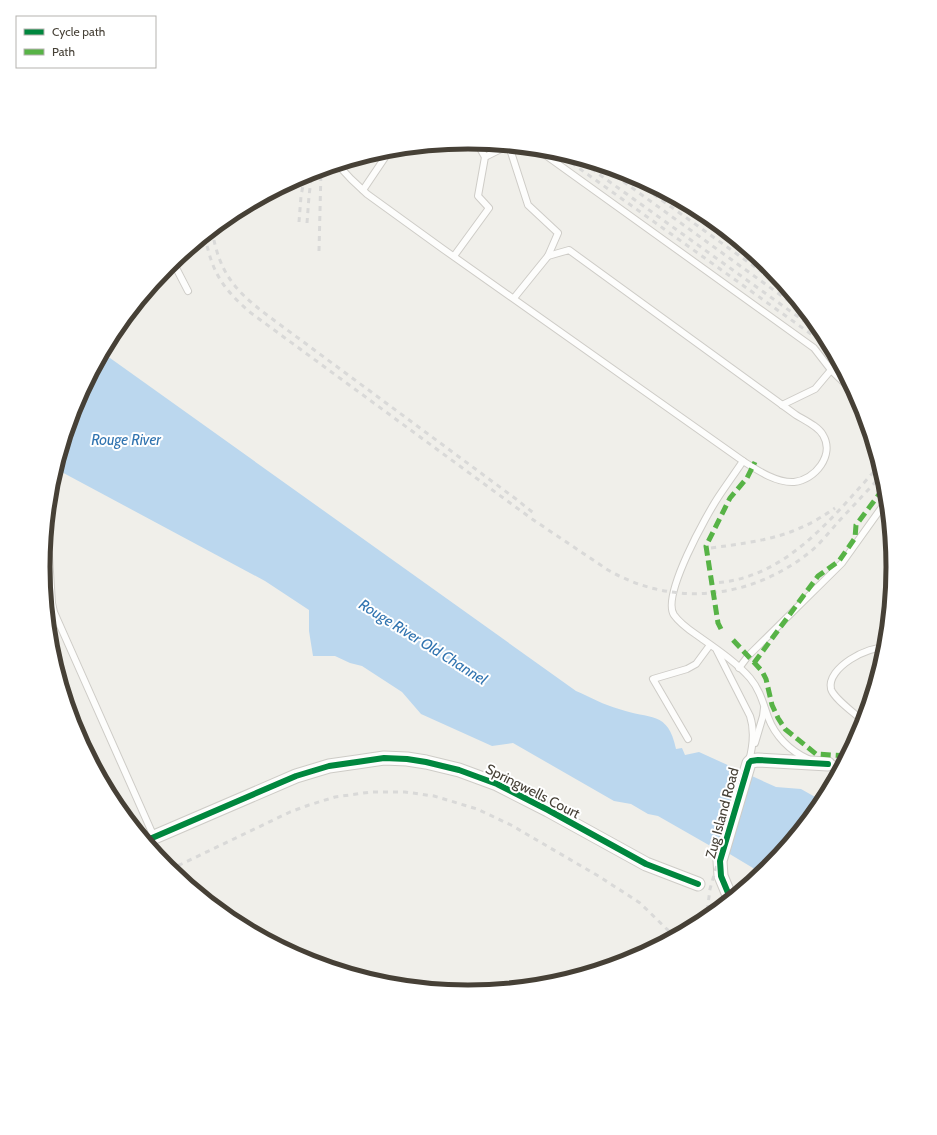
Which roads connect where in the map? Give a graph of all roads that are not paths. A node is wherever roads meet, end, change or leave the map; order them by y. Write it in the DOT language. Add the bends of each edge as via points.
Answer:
graph roads {
  1 [pos="481,149"];
  2 [pos="499,150"];
  3 [pos="510,152"];
  4 [pos="385,157"];
  5 [pos="485,157"];
  6 [pos="548,157"];
  7 [pos="341,169"];
  8 [pos="363,190"];
  9 [pos="454,256"];
  10 [pos="548,256"];
  11 [pos="176,269"];
  12 [pos="188,291"];
  13 [pos="514,298"];
  14 [pos="831,370"];
  15 [pos="844,383"];
  16 [pos="782,405"];
  17 [pos="743,461"];
  18 [pos="882,507"];
  19 [pos="50,577"];
  20 [pos="710,645"];
  21 [pos="879,647"];
  22 [pos="716,649"];
  23 [pos="739,668"];
  24 [pos="764,706"];
  25 [pos="859,717"];
  26 [pos="688,740"];
  27 [pos="748,762"];
  28 [pos="828,764"];
  29 [pos="838,765"];
  30 [pos="149,838"];
  31 [pos="150,839"];
  32 [pos="698,884"];
  33 [pos="729,895"];
  1 -- 5 [label="lane"];
  2 -- 5 [label="lane"];
  3 -- 10 [label="lane" via="528,205 558,233"];
  4 -- 8 [label="lane"];
  5 -- 9 [label="lane" via="478,196 489,208"];
  6 -- 14 [label="lane" via="814,348"];
  7 -- 8 [label="lane"];
  8 -- 9 [label="lane"];
  9 -- 13 [label="lane"];
  10 -- 13 [label="lane"];
  10 -- 16 [label="lane" via="570,250"];
  11 -- 12 [label="lane"];
  13 -- 17 [label="lane"];
  14 -- 15 [label="lane"];
  14 -- 16 [label="lane" via="815,389"];
  16 -- 17 [label="lane" via="823,433 826,452 822,465 814,474 793,482 766,475"];
  17 -- 20 [label="lane" via="704,522 677,578 671,600 672,613 681,624"];
  18 -- 23 [label="lane" via="842,563"];
  19 -- 30 [label="lane" via="54,612"];
  20 -- 22 [label="lane"];
  20 -- 26 [label="lane" via="696,664 686,670 653,679"];
  21 -- 25 [label="lane" via="850,660 832,678 831,687 834,694"];
  22 -- 23 [label="lane"];
  22 -- 27 [label="lane" via="750,716 753,736"];
  23 -- 24 [label="lane" via="756,686"];
  24 -- 27 [label="lane" via="760,729"];
  24 -- 28 [label="lane" via="772,726 786,745 808,759"];
  27 -- 28 [label="street, Zug Island Road" via="758,760"];
  27 -- 33 [label="street, Zug Island Road" via="720,861 721,876"];
  28 -- 29 [label="lane, Zug Island Road"];
  31 -- 32 [label="street, Springwells Court" via="296,776 329,766 384,758 426,762 459,770 497,784 646,864"];
}
